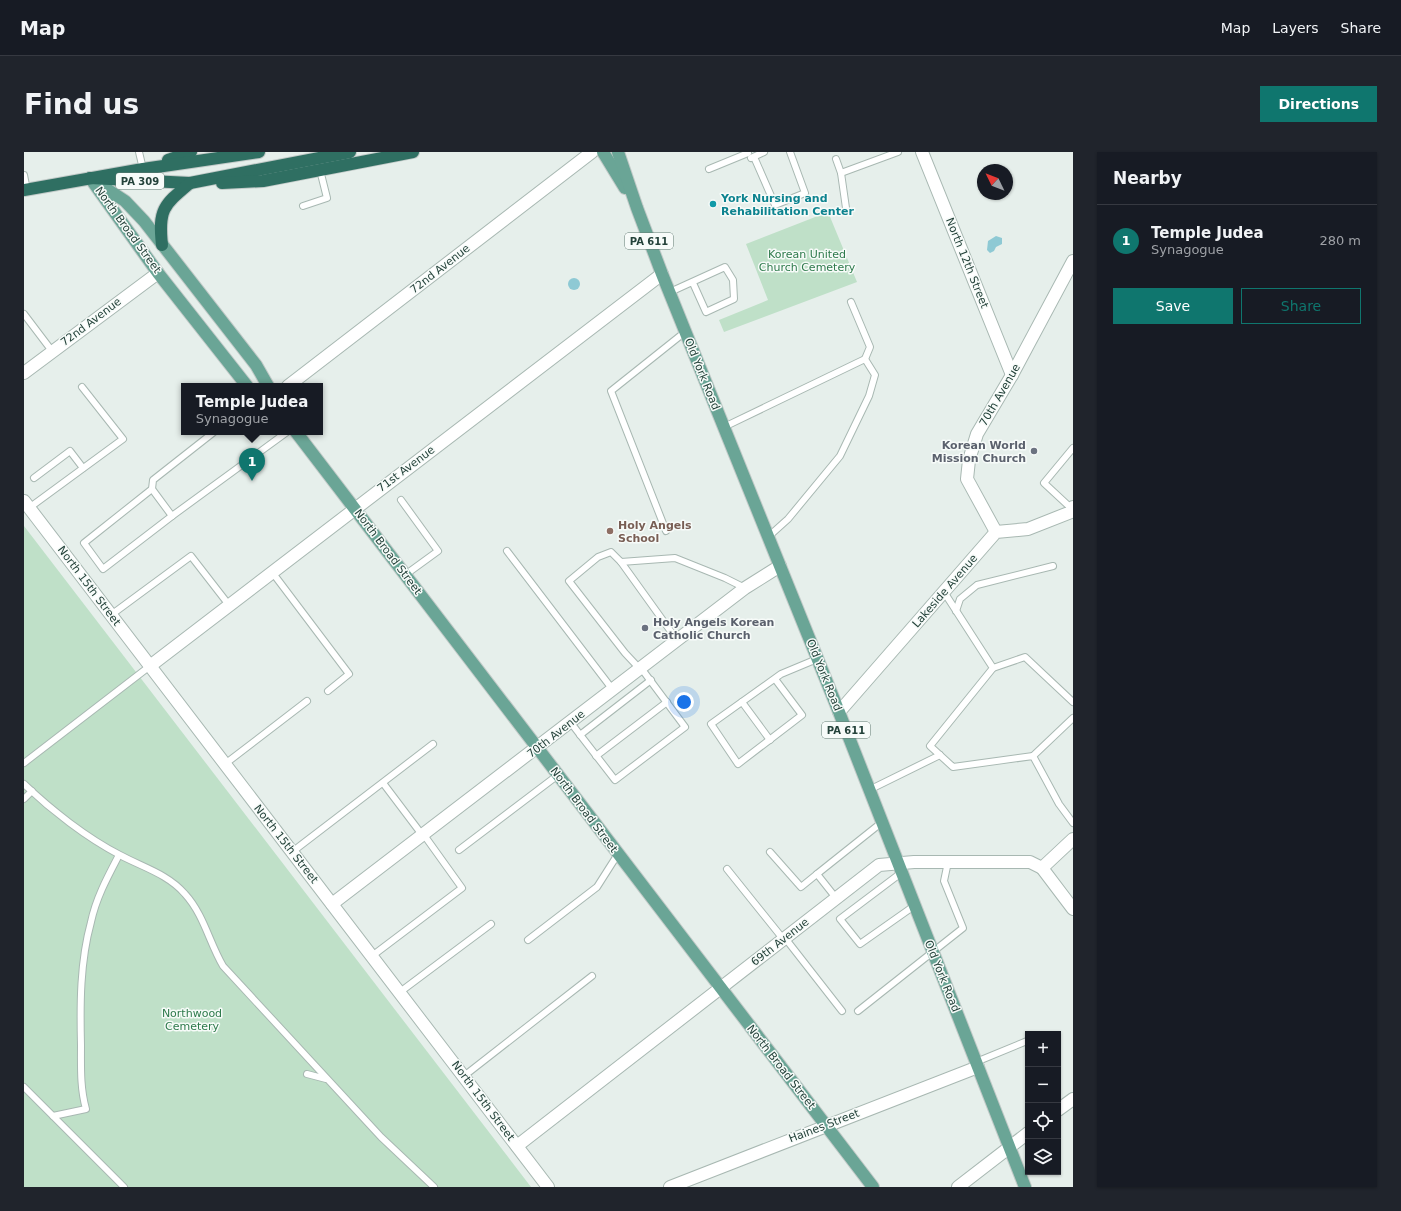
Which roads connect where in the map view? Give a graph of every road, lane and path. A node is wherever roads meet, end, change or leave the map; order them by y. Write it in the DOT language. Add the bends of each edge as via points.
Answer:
graph roads {
  1 [pos="139,152"];
  2 [pos="190,152"];
  3 [pos="259,152"];
  4 [pos="350,152"];
  5 [pos="413,152"];
  6 [pos="592,152"];
  7 [pos="603,152"];
  8 [pos="618,152"];
  9 [pos="764,152"];
  10 [pos="790,152"];
  11 [pos="898,152"];
  12 [pos="922,152"];
  13 [pos="750,154"];
  14 [pos="836,159"];
  15 [pos="142,169"];
  16 [pos="709,169"];
  17 [pos="320,170"];
  18 [pos="841,173"];
  19 [pos="24,175"];
  20 [pos="90,178"];
  21 [pos="193,182"];
  22 [pos="26,190"];
  23 [pos="303,206"];
  24 [pos="636,208"];
  25 [pos="846,208"];
  26 [pos="162,245"];
  27 [pos="1073,261"];
  28 [pos="158,272"];
  29 [pos="662,274"];
  30 [pos="693,283"];
  31 [pos="670,292"];
  32 [pos="852,302"];
  33 [pos="24,314"];
  34 [pos="685,332"];
  35 [pos="52,351"];
  36 [pos="865,359"];
  37 [pos="24,373"];
  38 [pos="1012,375"];
  39 [pos="245,383"];
  40 [pos="266,383"];
  41 [pos="292,383"];
  42 [pos="82,387"];
  43 [pos="724,427"];
  44 [pos="210,435"];
  45 [pos="283,435"];
  46 [pos="298,435"];
  47 [pos="1073,448"];
  48 [pos="83,468"];
  49 [pos="34,478"];
  50 [pos="152,489"];
  51 [pos="400,500"];
  52 [pos="26,504"];
  53 [pos="354,508"];
  54 [pos="1072,510"];
  55 [pos="172,516"];
  56 [pos="666,532"];
  57 [pos="996,532"];
  58 [pos="768,537"];
  59 [pos="507,551"];
  60 [pos="621,562"];
  61 [pos="780,566"];
  62 [pos="1053,566"];
  63 [pos="272,572"];
  64 [pos="405,575"];
  65 [pos="745,588"];
  66 [pos="944,592"];
  67 [pos="229,605"];
  68 [pos="956,611"];
  69 [pos="111,615"];
  70 [pos="678,640"];
  71 [pos="817,659"];
  72 [pos="150,666"];
  73 [pos="641,668"];
  74 [pos="993,668"];
  75 [pos="775,679"];
  76 [pos="651,680"];
  77 [pos="613,690"];
  78 [pos="328,691"];
  79 [pos="307,701"];
  80 [pos="667,702"];
  81 [pos="742,702"];
  82 [pos="1073,702"];
  83 [pos="839,712"];
  84 [pos="1073,718"];
  85 [pos="571,723"];
  86 [pos="580,735"];
  87 [pos="770,740"];
  88 [pos="433,744"];
  89 [pos="537,748"];
  90 [pos="940,755"];
  91 [pos="596,756"];
  92 [pos="1033,756"];
  93 [pos="24,763"];
  94 [pos="225,764"];
  95 [pos="558,775"];
  96 [pos="383,783"];
  97 [pos="24,784"];
  98 [pos="869,790"];
  99 [pos="32,791"];
  100 [pos="24,798"];
  101 [pos="881,823"];
  102 [pos="1073,823"];
  103 [pos="423,835"];
  104 [pos="1073,839"];
  105 [pos="459,850"];
  106 [pos="292,852"];
  107 [pos="770,852"];
  108 [pos="618,854"];
  109 [pos="119,855"];
  110 [pos="948,862"];
  111 [pos="899,868"];
  112 [pos="1042,868"];
  113 [pos="727,869"];
  114 [pos="817,874"];
  115 [pos="836,898"];
  116 [pos="332,904"];
  117 [pos="914,906"];
  118 [pos="1073,909"];
  119 [pos="491,924"];
  120 [pos="784,939"];
  121 [pos="528,940"];
  122 [pos="932,952"];
  123 [pos="372,956"];
  124 [pos="592,976"];
  125 [pos="720,988"];
  126 [pos="400,992"];
  127 [pos="842,1011"];
  128 [pos="858,1011"];
  129 [pos="1025,1042"];
  130 [pos="977,1065"];
  131 [pos="307,1074"];
  132 [pos="464,1076"];
  133 [pos="327,1080"];
  134 [pos="24,1087"];
  135 [pos="1073,1099"];
  136 [pos="1061,1108"];
  137 [pos="53,1116"];
  138 [pos="826,1125"];
  139 [pos="1025,1135"];
  140 [pos="517,1146"];
  141 [pos="1009,1147"];
  142 [pos="697,1183"];
  143 [pos="124,1187"];
  144 [pos="434,1187"];
  145 [pos="548,1187"];
  146 [pos="670,1187"];
  147 [pos="873,1187"];
  148 [pos="958,1187"];
  149 [pos="1025,1187"];
  1 -- 15 [label="lane"];
  2 -- 15 [label="highway"];
  3 -- 15 [label="highway"];
  4 -- 21 [label="highway"];
  5 -- 17 [label="highway"];
  6 -- 41 [label="street, 72nd Avenue"];
  7 -- 24 [label="main road, Old York Road / PA 611"];
  8 -- 24 [label="main road, Old York Road / PA 611"];
  9 -- 13 [label="lane"];
  10 -- 13 [label="lane" via="805,193 775,205"];
  11 -- 18 [label="lane"];
  12 -- 38 [label="street, North 12th Street"];
  13 -- 16 [label="lane"];
  14 -- 18 [label="lane"];
  15 -- 20 [label="highway, PA 309"];
  17 -- 21 [label="highway" via="263,181"];
  17 -- 23 [label="lane" via="327,198"];
  18 -- 25 [label="lane"];
  19 -- 22 [label="lane"];
  20 -- 21 [label="highway, PA 309"];
  20 -- 22 [label="highway, PA 309"];
  20 -- 26 [label="main road, North Broad Street" via="134,209"];
  20 -- 28 [label="main road, North Broad Street"];
  21 -- 26 [label="highway" via="171,199 164,209 160,218"];
  24 -- 29 [label="main road, Old York Road / PA 611"];
  26 -- 40 [label="main road, North Broad Street" via="256,365"];
  27 -- 38 [label="street, 70th Avenue"];
  28 -- 35 [label="street, 72nd Avenue"];
  28 -- 39 [label="main road, North Broad Street"];
  29 -- 31 [label="main road, Old York Road / PA 611"];
  29 -- 53 [label="street, 71st Avenue"];
  30 -- 30 [label="lane" via="706,312 734,299 733,280 725,267"];
  30 -- 31 [label="lane"];
  31 -- 34 [label="main road, Old York Road / PA 611"];
  32 -- 36 [label="lane" via="870,347"];
  33 -- 35 [label="lane"];
  34 -- 43 [label="main road, Old York Road / PA 611"];
  34 -- 56 [label="lane" via="611,392"];
  35 -- 37 [label="street, 72nd Avenue"];
  36 -- 43 [label="lane"];
  36 -- 58 [label="lane" via="875,375 869,396 840,456 788,519"];
  38 -- 57 [label="street, 70th Avenue" via="977,434 969,460 967,478"];
  42 -- 48 [label="lane" via="123,439"];
  43 -- 58 [label="main road, Old York Road / PA 611"];
  44 -- 50 [label="lane" via="153,480"];
  45 -- 55 [label="lane"];
  46 -- 53 [label="main road, North Broad Street"];
  47 -- 54 [label="lane" via="1044,483"];
  48 -- 49 [label="lane" via="70,451"];
  48 -- 52 [label="lane"];
  50 -- 55 [label="lane"];
  50 -- 55 [label="lane" via="84,543 103,569"];
  51 -- 64 [label="lane" via="438,551"];
  52 -- 69 [label="street, North 15th Street"];
  53 -- 63 [label="street, 71st Avenue"];
  53 -- 64 [label="main road, North Broad Street"];
  54 -- 57 [label="street" via="1028,529"];
  57 -- 66 [label="street, Lakeside Avenue"];
  58 -- 61 [label="main road, Old York Road / PA 611"];
  59 -- 77 [label="lane"];
  60 -- 65 [label="lane" via="675,558"];
  60 -- 70 [label="lane"];
  60 -- 73 [label="lane" via="611,552 598,557 569,581 625,653"];
  61 -- 65 [label="street, 70th Avenue"];
  61 -- 71 [label="main road, Old York Road / PA 611"];
  62 -- 68 [label="lane" via="977,585 960,599"];
  63 -- 67 [label="street, 71st Avenue"];
  63 -- 78 [label="lane" via="349,674"];
  64 -- 89 [label="main road, North Broad Street"];
  65 -- 70 [label="street, 70th Avenue"];
  66 -- 68 [label="lane"];
  66 -- 83 [label="street, Lakeside Avenue"];
  67 -- 69 [label="lane" via="191,556"];
  67 -- 72 [label="street, 71st Avenue"];
  68 -- 74 [label="lane"];
  69 -- 72 [label="street, North 15th Street"];
  70 -- 73 [label="street, 70th Avenue"];
  71 -- 75 [label="lane"];
  71 -- 83 [label="main road, Old York Road / PA 611"];
  72 -- 93 [label="lane"];
  72 -- 94 [label="street, North 15th Street"];
  73 -- 76 [label="lane"];
  73 -- 77 [label="street, 70th Avenue"];
  74 -- 82 [label="lane" via="1025,657"];
  74 -- 90 [label="lane" via="930,746"];
  75 -- 81 [label="lane"];
  75 -- 87 [label="lane" via="802,715"];
  76 -- 80 [label="lane"];
  76 -- 86 [label="lane"];
  77 -- 85 [label="street, 70th Avenue"];
  79 -- 94 [label="lane"];
  80 -- 91 [label="lane"];
  80 -- 91 [label="lane" via="686,727 615,780"];
  81 -- 87 [label="lane"];
  81 -- 87 [label="lane" via="711,724 738,764"];
  83 -- 98 [label="main road, Old York Road / PA 611"];
  84 -- 92 [label="lane"];
  85 -- 86 [label="lane"];
  85 -- 89 [label="street, 70th Avenue"];
  86 -- 91 [label="lane"];
  88 -- 96 [label="lane"];
  89 -- 95 [label="main road, North Broad Street"];
  89 -- 103 [label="street, 70th Avenue"];
  90 -- 92 [label="lane" via="953,768"];
  90 -- 98 [label="lane"];
  92 -- 102 [label="lane" via="1059,804"];
  94 -- 106 [label="street, North 15th Street"];
  95 -- 105 [label="lane"];
  95 -- 108 [label="main road, North Broad Street"];
  96 -- 103 [label="lane"];
  96 -- 106 [label="lane"];
  97 -- 99 [label="lane"];
  98 -- 101 [label="main road, Old York Road / PA 611"];
  99 -- 100 [label="lane"];
  99 -- 109 [label="lane" via="81,830"];
  101 -- 111 [label="main road, Old York Road / PA 611"];
  101 -- 114 [label="lane"];
  103 -- 116 [label="street, 70th Avenue"];
  103 -- 123 [label="lane" via="462,888"];
  104 -- 112 [label="street"];
  106 -- 116 [label="street, North 15th Street"];
  107 -- 114 [label="lane" via="801,887"];
  108 -- 121 [label="lane" via="597,887"];
  108 -- 125 [label="main road, North Broad Street"];
  109 -- 133 [label="lane" via="170,880 183,892 203,921 213,950 223,966"];
  109 -- 137 [label="lane" via="91,921 83,965 80,1012 81,1064 82,1097 86,1109"];
  110 -- 111 [label="street, 69th Avenue"];
  110 -- 112 [label="street, 69th Avenue" via="1030,862"];
  110 -- 122 [label="lane" via="944,881 962,928"];
  111 -- 115 [label="street, 69th Avenue" via="879,865"];
  111 -- 117 [label="main road, Old York Road / PA 611"];
  111 -- 117 [label="lane" via="840,919 860,944"];
  112 -- 118 [label="street"];
  113 -- 120 [label="lane"];
  114 -- 115 [label="lane"];
  115 -- 120 [label="street, 69th Avenue"];
  116 -- 123 [label="street, North 15th Street"];
  117 -- 122 [label="main road, Old York Road / PA 611"];
  119 -- 126 [label="lane"];
  120 -- 125 [label="street, 69th Avenue"];
  120 -- 127 [label="lane"];
  122 -- 128 [label="lane"];
  122 -- 130 [label="main road, Old York Road / PA 611"];
  123 -- 126 [label="street, North 15th Street"];
  124 -- 132 [label="lane"];
  125 -- 138 [label="main road, North Broad Street"];
  125 -- 140 [label="street, 69th Avenue"];
  126 -- 132 [label="street, North 15th Street"];
  129 -- 130 [label="lane"];
  130 -- 138 [label="street, Haines Street"];
  130 -- 141 [label="main road, Old York Road / PA 611"];
  131 -- 133 [label="lane"];
  132 -- 140 [label="street, North 15th Street"];
  133 -- 144 [label="lane" via="381,1137"];
  134 -- 137 [label="lane"];
  135 -- 136 [label="street"];
  137 -- 143 [label="lane"];
  138 -- 142 [label="street, Haines Street"];
  138 -- 147 [label="main road, North Broad Street"];
  139 -- 141 [label="street"];
  140 -- 145 [label="street, North 15th Street"];
  141 -- 148 [label="street"];
  141 -- 149 [label="main road, Old York Road / PA 611"];
  142 -- 146 [label="street, Haines Street"];
}
